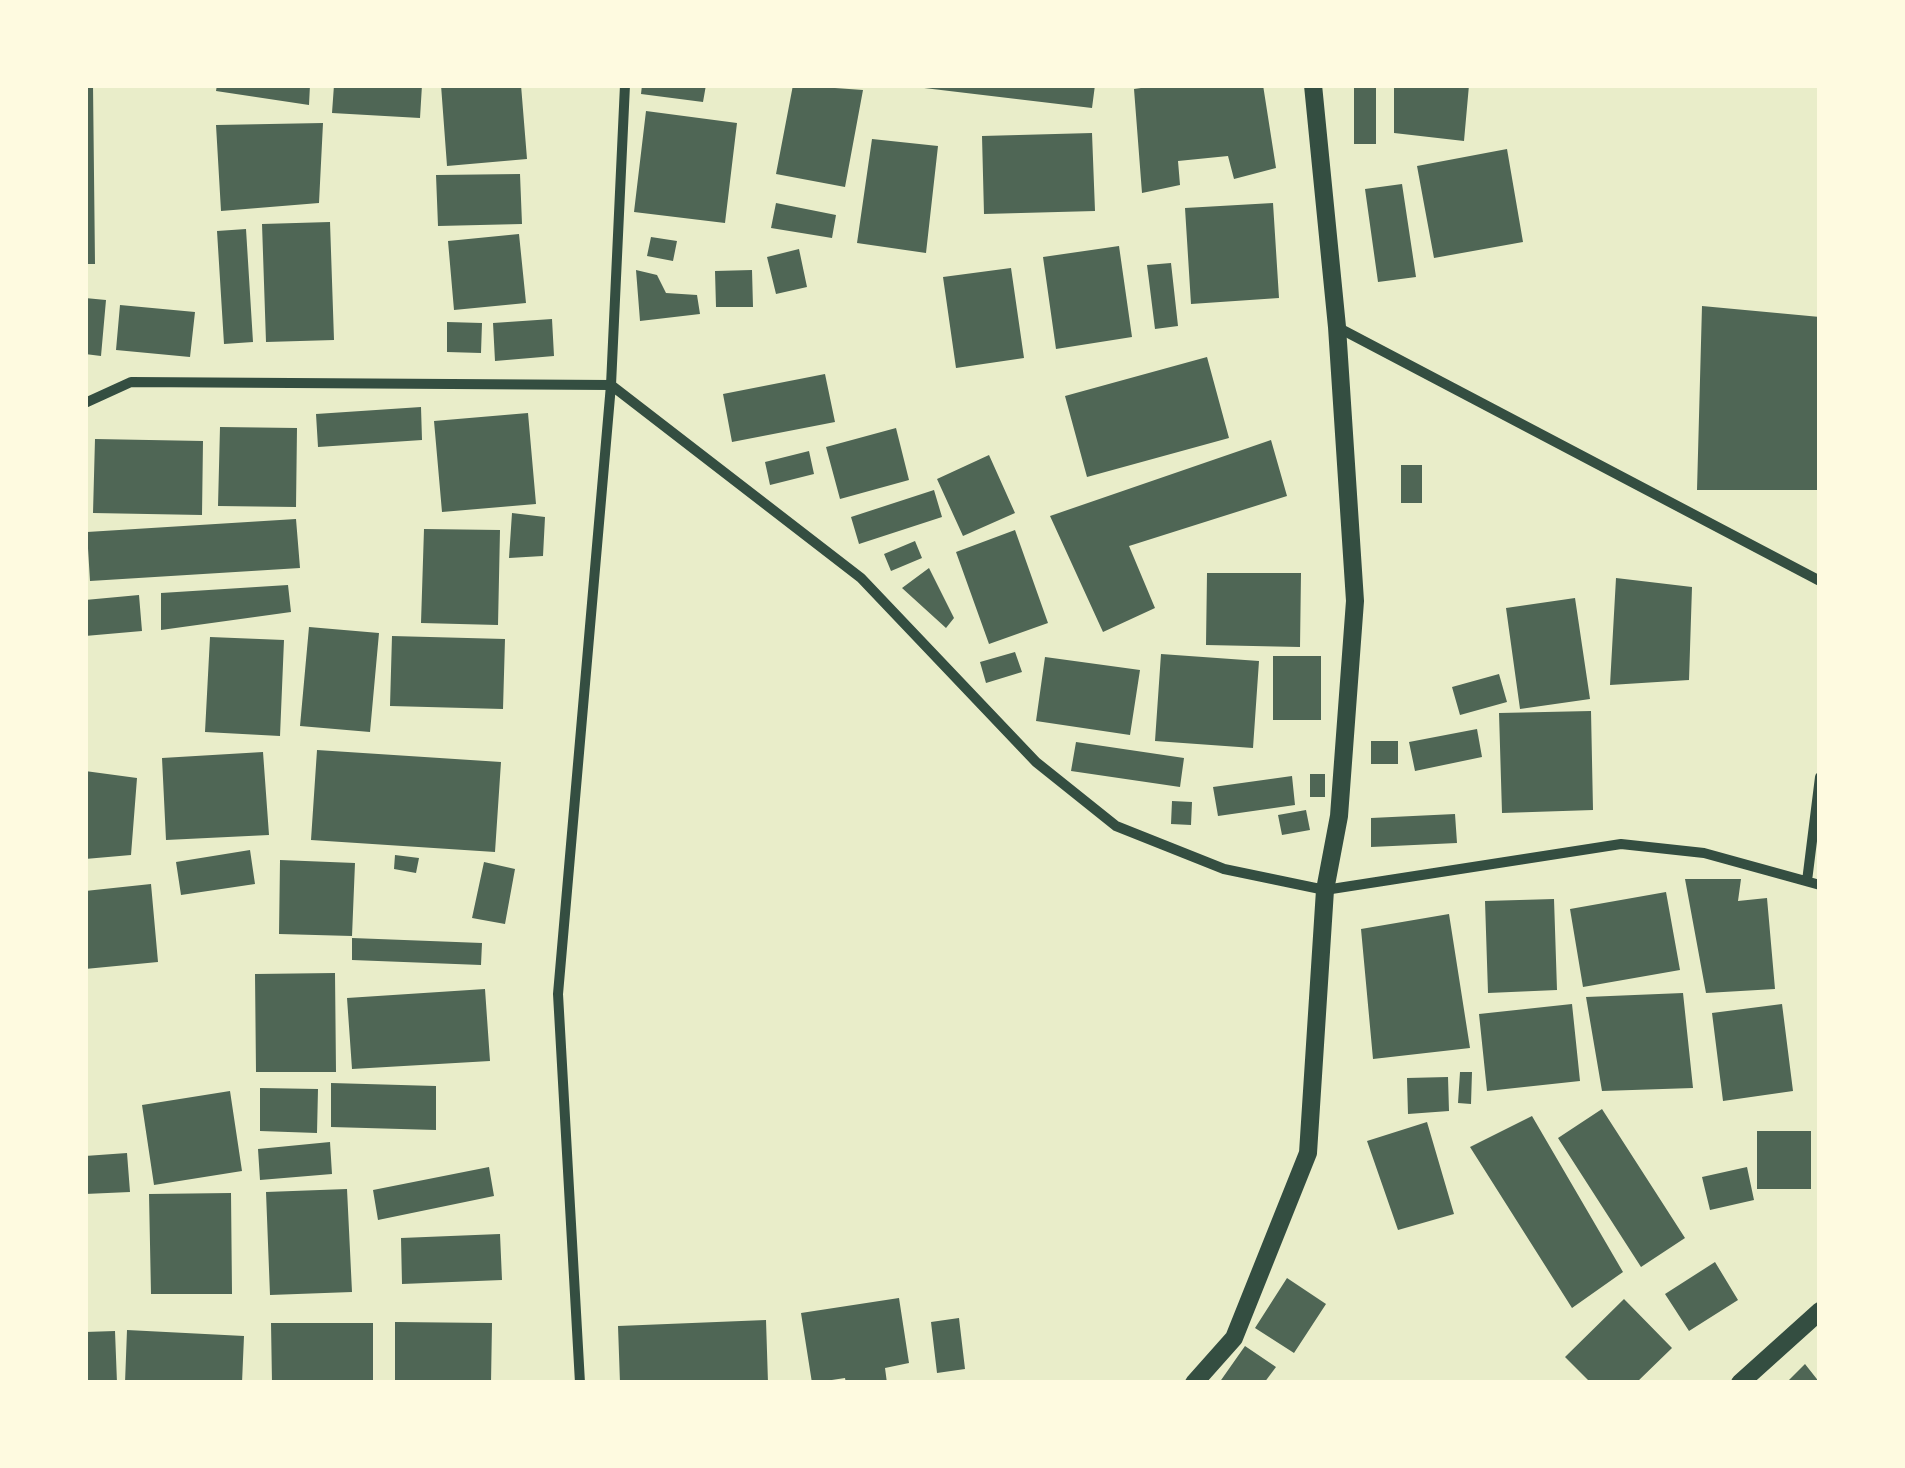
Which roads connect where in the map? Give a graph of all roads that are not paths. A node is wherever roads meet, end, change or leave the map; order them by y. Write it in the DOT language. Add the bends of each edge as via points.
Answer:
graph roads {
  1 [pos="625,85"];
  2 [pos="1313,85"];
  3 [pos="1337,326"];
  4 [pos="611,385"];
  5 [pos="85,402"];
  6 [pos="1820,581"];
  7 [pos="1820,777"];
  8 [pos="1807,881"];
  9 [pos="1820,885"];
  10 [pos="1325,890"];
  11 [pos="1820,1311"];
  12 [pos="580,1383"];
  13 [pos="1194,1383"];
  14 [pos="1740,1383"];
  1 -- 4 [label="street"];
  2 -- 3 [label="street"];
  3 -- 6 [label="street"];
  3 -- 10 [label="street" via="1356,601 1340,816"];
  4 -- 5 [label="street" via="131,382"];
  4 -- 10 [label="street" via="861,578 1036,762 1116,826 1224,870"];
  4 -- 12 [label="street" via="558,994"];
  7 -- 8 [label="street"];
  8 -- 9 [label="street"];
  8 -- 10 [label="street" via="1704,853 1621,844"];
  10 -- 13 [label="street" via="1308,1153 1234,1338"];
  11 -- 14 [label="street"];
}
